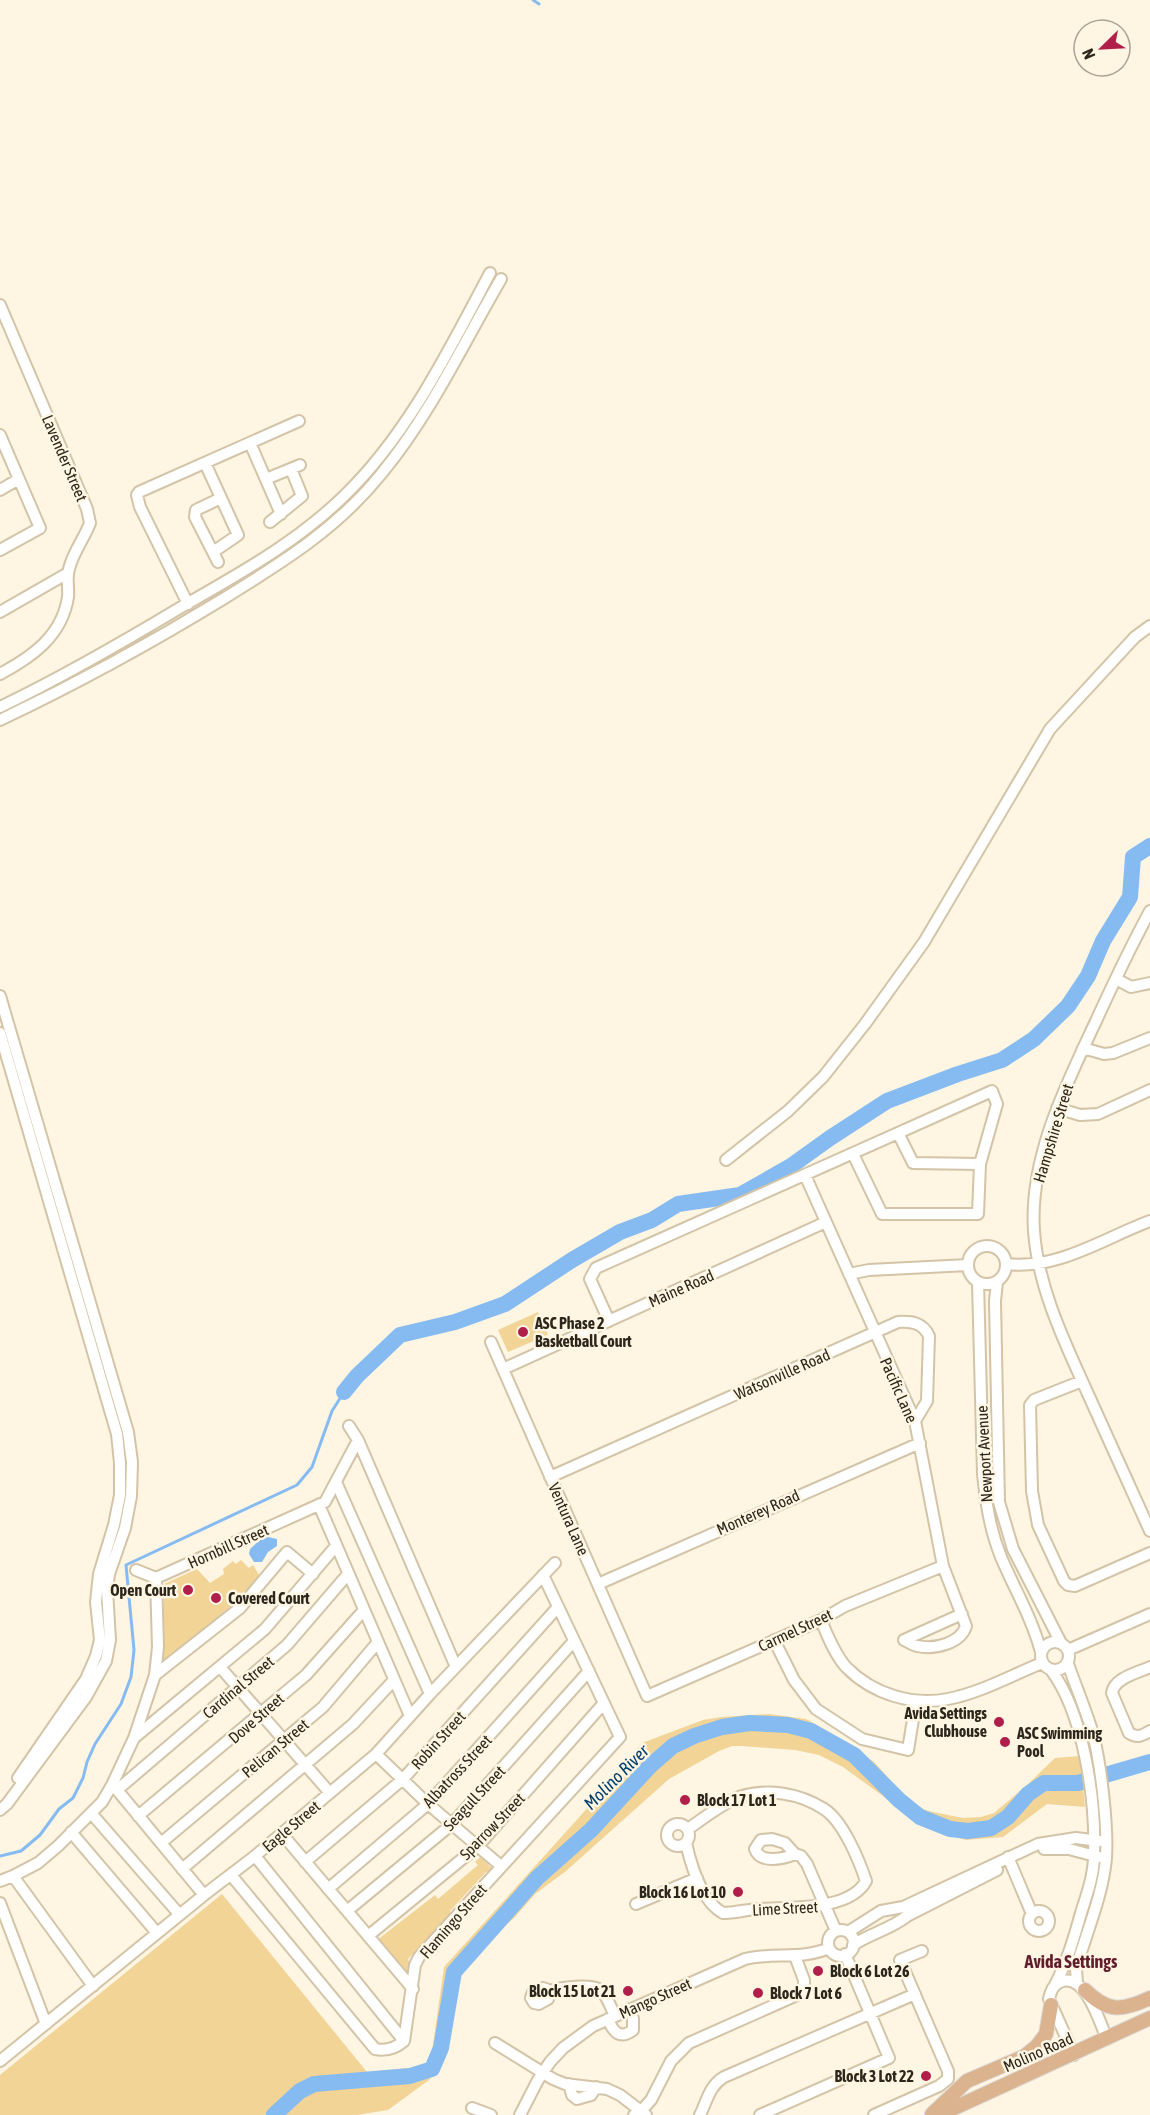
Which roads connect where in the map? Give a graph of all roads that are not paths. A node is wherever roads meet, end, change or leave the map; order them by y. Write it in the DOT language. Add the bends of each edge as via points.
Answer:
graph roads {
  1 [pos="490,273"];
  2 [pos="501,279"];
  3 [pos="1,309"];
  4 [pos="299,421"];
  5 [pos="0,435"];
  6 [pos="250,443"];
  7 [pos="205,463"];
  8 [pos="19,479"];
  9 [pos="266,479"];
  10 [pos="0,490"];
  11 [pos="344,496"];
  12 [pos="221,498"];
  13 [pos="354,504"];
  14 [pos="281,514"];
  15 [pos="270,522"];
  16 [pos="0,550"];
  17 [pos="68,573"];
  18 [pos="188,604"];
  19 [pos="0,612"];
  20 [pos="1150,626"];
  21 [pos="0,674"];
  22 [pos="0,707"];
  23 [pos="0,720"];
  24 [pos="1150,912"];
  25 [pos="1116,979"];
  26 [pos="1150,983"];
  27 [pos="0,996"];
  28 [pos="0,1033"];
  29 [pos="1150,1038"];
  30 [pos="1083,1048"];
  31 [pos="1150,1090"];
  32 [pos="1057,1108"];
  33 [pos="898,1133"];
  34 [pos="853,1154"];
  35 [pos="726,1160"];
  36 [pos="980,1164"];
  37 [pos="805,1175"];
  38 [pos="826,1222"];
  39 [pos="1148,1222"];
  40 [pos="1150,1235"];
  41 [pos="1007,1264"];
  42 [pos="1040,1264"];
  43 [pos="968,1265"];
  44 [pos="849,1274"];
  45 [pos="978,1282"];
  46 [pos="997,1282"];
  47 [pos="609,1321"];
  48 [pos="874,1333"];
  49 [pos="491,1341"];
  50 [pos="502,1369"];
  51 [pos="1082,1381"];
  52 [pos="915,1421"];
  53 [pos="349,1426"];
  54 [pos="358,1440"];
  55 [pos="920,1443"];
  56 [pos="550,1477"];
  57 [pos="336,1482"];
  58 [pos="319,1506"];
  59 [pos="1150,1531"];
  60 [pos="336,1546"];
  61 [pos="1150,1553"];
  62 [pos="555,1563"];
  63 [pos="943,1566"];
  64 [pos="136,1570"];
  65 [pos="313,1574"];
  66 [pos="348,1574"];
  67 [pos="543,1575"];
  68 [pos="156,1578"];
  69 [pos="598,1584"];
  70 [pos="558,1606"];
  71 [pos="364,1610"];
  72 [pos="962,1614"];
  73 [pos="1150,1614"];
  74 [pos="821,1620"];
  75 [pos="774,1640"];
  76 [pos="574,1641"];
  77 [pos="378,1642"];
  78 [pos="1065,1647"];
  79 [pos="1041,1652"];
  80 [pos="1068,1664"];
  81 [pos="220,1667"];
  82 [pos="456,1667"];
  83 [pos="1047,1667"];
  84 [pos="1150,1667"];
  85 [pos="589,1671"];
  86 [pos="155,1675"];
  87 [pos="394,1680"];
  88 [pos="238,1688"];
  89 [pos="430,1694"];
  90 [pos="647,1696"];
  91 [pos="916,1701"];
  92 [pos="604,1703"];
  93 [pos="261,1714"];
  94 [pos="410,1716"];
  95 [pos="1145,1734"];
  96 [pos="134,1738"];
  97 [pos="284,1741"];
  98 [pos="376,1754"];
  99 [pos="1092,1754"];
  100 [pos="306,1765"];
  101 [pos="403,1779"];
  102 [pos="115,1787"];
  103 [pos="330,1793"];
  104 [pos="0,1802"];
  105 [pos="428,1804"];
  106 [pos="1097,1806"];
  107 [pos="0,1810"];
  108 [pos="91,1813"];
  109 [pos="138,1816"];
  110 [pos="452,1824"];
  111 [pos="688,1829"];
  112 [pos="71,1832"];
  113 [pos="282,1834"];
  114 [pos="1094,1841"];
  115 [pos="1106,1842"];
  116 [pos="161,1843"];
  117 [pos="686,1843"];
  118 [pos="478,1845"];
  119 [pos="795,1854"];
  120 [pos="255,1856"];
  121 [pos="1100,1857"];
  122 [pos="1010,1861"];
  123 [pos="305,1862"];
  124 [pos="501,1866"];
  125 [pos="182,1869"];
  126 [pos="231,1875"];
  127 [pos="13,1876"];
  128 [pos="697,1878"];
  129 [pos="0,1881"];
  130 [pos="328,1889"];
  131 [pos="944,1892"];
  132 [pos="204,1894"];
  133 [pos="0,1903"];
  134 [pos="636,1904"];
  135 [pos="825,1906"];
  136 [pos="347,1911"];
  137 [pos="179,1914"];
  138 [pos="1032,1914"];
  139 [pos="836,1931"];
  140 [pos="848,1932"];
  141 [pos="157,1933"];
  142 [pos="368,1936"];
  143 [pos="853,1945"];
  144 [pos="829,1948"];
  145 [pos="922,1951"];
  146 [pos="845,1954"];
  147 [pos="795,1956"];
  148 [pos="1055,1985"];
  149 [pos="93,1986"];
  150 [pos="1081,1986"];
  151 [pos="413,1989"];
  152 [pos="551,1991"];
  153 [pos="915,1994"];
  154 [pos="1150,1998"];
  155 [pos="1051,2005"];
  156 [pos="630,2009"];
  157 [pos="870,2013"];
  158 [pos="611,2018"];
  159 [pos="1150,2018"];
  160 [pos="45,2024"];
  161 [pos="1107,2039"];
  162 [pos="404,2042"];
  163 [pos="495,2043"];
  164 [pos="1074,2055"];
  165 [pos="0,2061"];
  166 [pos="543,2073"];
  167 [pos="472,2108"];
  168 [pos="640,2114"];
  169 [pos="491,2115"];
  170 [pos="520,2115"];
  171 [pos="700,2115"];
  172 [pos="760,2115"];
  173 [pos="874,2115"];
  174 [pos="931,2115"];
  175 [pos="939,2115"];
  1 -- 11 [label="street" via="412,414"];
  2 -- 13 [label="street" via="421,419"];
  3 -- 17 [label="street, Lavender Street" via="90,516"];
  4 -- 6 [label="street"];
  5 -- 8 [label="street"];
  6 -- 7 [label="street"];
  6 -- 9 [label="street"];
  7 -- 12 [label="street"];
  7 -- 18 [label="street" via="141,490 138,495 140,507"];
  8 -- 10 [label="street"];
  8 -- 16 [label="street" via="40,528"];
  9 -- 14 [label="street"];
  9 -- 14 [label="street" via="296,467 302,496"];
  11 -- 13 [label="street"];
  11 -- 18 [label="street" via="287,543"];
  12 -- 12 [label="street" via="238,535 215,557 195,514"];
  13 -- 23 [label="street" via="296,554 195,616 104,668"];
  14 -- 15 [label="street"];
  17 -- 19 [label="street"];
  17 -- 21 [label="street, Lavender Street" via="68,597 53,633 32,655"];
  18 -- 22 [label="street"];
  20 -- 35 [label="street" via="1135,637 1050,729 924,942 823,1077 788,1111"];
  24 -- 25 [label="street, Hampshire Street"];
  25 -- 26 [label="street" via="1131,987"];
  25 -- 30 [label="street, Hampshire Street"];
  27 -- 107 [label="street" via="128,1432 132,1462 125,1528 107,1590 110,1640 106,1661 86,1697"];
  28 -- 104 [label="street" via="117,1434 120,1463 120,1495 99,1574 96,1602 100,1640 92,1668"];
  29 -- 30 [label="street" via="1113,1053"];
  30 -- 32 [label="street, Hampshire Street"];
  31 -- 32 [label="street" via="1098,1114 1080,1115"];
  32 -- 42 [label="street, Hampshire Street" via="1035,1194 1034,1232"];
  33 -- 34 [label="street"];
  33 -- 36 [label="street" via="914,1163"];
  33 -- 36 [label="street" via="992,1090 997,1104"];
  34 -- 36 [label="street" via="882,1214 978,1214"];
  34 -- 37 [label="street"];
  37 -- 38 [label="street, Pacific Lane"];
  37 -- 47 [label="street" via="596,1268 590,1279"];
  38 -- 44 [label="street, Pacific Lane"];
  38 -- 47 [label="street, Maine Road"];
  39 -- 40 [label="street"];
  39 -- 42 [label="street"];
  41 -- 42 [label="street"];
  41 -- 43 [label="street" via="1002,1252 990,1246 972,1253"];
  41 -- 46 [label="street" via="1005,1275"];
  42 -- 51 [label="street, Hampshire Street" via="1048,1299"];
  43 -- 44 [label="street"];
  43 -- 45 [label="street"];
  44 -- 48 [label="street, Pacific Lane"];
  45 -- 46 [label="street"];
  45 -- 79 [label="street, Newport Avenue" via="986,1502 1000,1555"];
  46 -- 78 [label="street, Newport Avenue" via="999,1502 1013,1549"];
  47 -- 50 [label="street, Maine Road"];
  48 -- 52 [label="street, Pacific Lane"];
  48 -- 52 [label="street, Watsonville Road" via="898,1322 911,1321 921,1325 929,1336 927,1401"];
  48 -- 56 [label="street, Watsonville Road"];
  49 -- 50 [label="street, Ventura Lane"];
  50 -- 56 [label="street, Ventura Lane"];
  51 -- 59 [label="street, Hampshire Street"];
  51 -- 61 [label="street" via="1030,1405 1032,1491 1038,1524 1068,1585 1076,1586"];
  52 -- 55 [label="street, Pacific Lane"];
  53 -- 54 [label="street"];
  54 -- 57 [label="street"];
  54 -- 82 [label="street"];
  55 -- 63 [label="street, Pacific Lane"];
  55 -- 69 [label="street, Monterey Road"];
  56 -- 69 [label="street, Ventura Lane"];
  57 -- 58 [label="street"];
  57 -- 89 [label="street"];
  58 -- 60 [label="street"];
  58 -- 68 [label="street, Hornbill Street"];
  60 -- 65 [label="street"];
  60 -- 66 [label="street"];
  62 -- 67 [label="street, Eagle Street"];
  63 -- 72 [label="street, Pacific Lane"];
  63 -- 74 [label="street, Carmel Street" via="845,1606"];
  64 -- 68 [label="street"];
  65 -- 81 [label="street" via="265,1629"];
  65 -- 86 [label="street" via="287,1552 240,1608"];
  66 -- 71 [label="street"];
  66 -- 88 [label="street, Cardinal Street" via="287,1645"];
  67 -- 70 [label="street"];
  67 -- 82 [label="street, Eagle Street"];
  68 -- 86 [label="street"];
  69 -- 90 [label="street, Ventura Lane"];
  70 -- 76 [label="street"];
  70 -- 101 [label="street, Robin Street"];
  71 -- 77 [label="street"];
  71 -- 93 [label="street, Dove Street" via="311,1669"];
  72 -- 72 [label="street" via="966,1626 955,1640 936,1646 917,1646 904,1640"];
  73 -- 78 [label="street"];
  74 -- 75 [label="street, Carmel Street"];
  74 -- 91 [label="street" via="845,1667 874,1689"];
  75 -- 90 [label="street, Carmel Street"];
  75 -- 91 [label="street" via="794,1680 816,1709 862,1739 908,1750"];
  76 -- 85 [label="street"];
  76 -- 105 [label="street, Albatross Street"];
  77 -- 87 [label="street"];
  77 -- 97 [label="street, Pelican Street" via="323,1707"];
  78 -- 79 [label="street" via="1052,1642"];
  78 -- 80 [label="street"];
  79 -- 83 [label="street"];
  80 -- 83 [label="street" via="1060,1670"];
  80 -- 99 [label="street" via="1088,1718"];
  81 -- 88 [label="street"];
  81 -- 96 [label="street"];
  82 -- 89 [label="street, Eagle Street"];
  83 -- 91 [label="street" via="962,1695"];
  83 -- 99 [label="street" via="1059,1681"];
  84 -- 95 [label="street" via="1118,1682 1112,1694 1129,1733"];
  85 -- 92 [label="street"];
  85 -- 110 [label="street, Seagull Street"];
  86 -- 96 [label="street"];
  87 -- 94 [label="street"];
  87 -- 100 [label="street" via="353,1724"];
  88 -- 93 [label="street"];
  88 -- 102 [label="street, Cardinal Street"];
  89 -- 94 [label="street, Eagle Street"];
  92 -- 118 [label="street, Sparrow Street"];
  92 -- 124 [label="street, Flamingo Street" via="620,1737"];
  93 -- 97 [label="street"];
  93 -- 109 [label="street, Dove Street"];
  94 -- 98 [label="street, Eagle Street"];
  96 -- 102 [label="street"];
  97 -- 100 [label="street"];
  97 -- 116 [label="street, Pelican Street"];
  98 -- 101 [label="street"];
  98 -- 103 [label="street, Eagle Street"];
  99 -- 106 [label="street"];
  100 -- 103 [label="street"];
  100 -- 125 [label="street"];
  101 -- 105 [label="street"];
  101 -- 123 [label="street, Robin Street"];
  102 -- 108 [label="street"];
  102 -- 109 [label="street"];
  103 -- 113 [label="street, Eagle Street"];
  105 -- 110 [label="street"];
  105 -- 130 [label="street, Albatross Street"];
  106 -- 114 [label="street"];
  106 -- 115 [label="street"];
  108 -- 112 [label="street"];
  108 -- 137 [label="street"];
  109 -- 116 [label="street"];
  110 -- 118 [label="street"];
  110 -- 136 [label="street, Seagull Street"];
  111 -- 117 [label="street, Lime Street"];
  111 -- 117 [label="street, Lime Street" via="679,1823 667,1831 672,1844"];
  111 -- 135 [label="street, Lime Street" via="730,1801 753,1794 792,1794 825,1810 841,1828 866,1881 854,1894"];
  112 -- 127 [label="street" via="38,1863"];
  112 -- 141 [label="street"];
  113 -- 120 [label="street, Eagle Street"];
  113 -- 123 [label="street"];
  114 -- 115 [label="street"];
  114 -- 121 [label="street"];
  114 -- 122 [label="street" via="1076,1838 1038,1844"];
  115 -- 121 [label="street"];
  116 -- 125 [label="street"];
  117 -- 128 [label="street, Lime Street"];
  118 -- 124 [label="street"];
  118 -- 142 [label="street, Sparrow Street"];
  119 -- 135 [label="street" via="807,1864"];
  120 -- 126 [label="street, Eagle Street"];
  120 -- 162 [label="street"];
  121 -- 122 [label="street" via="1052,1848"];
  121 -- 148 [label="street" via="1065,1966"];
  121 -- 150 [label="street" via="1101,1882 1076,1970"];
  122 -- 131 [label="street"];
  122 -- 138 [label="street"];
  123 -- 130 [label="street"];
  124 -- 151 [label="street, Flamingo Street" via="419,1957"];
  125 -- 132 [label="street"];
  126 -- 132 [label="street, Eagle Street"];
  126 -- 162 [label="street" via="375,2049 389,2049"];
  127 -- 129 [label="street"];
  127 -- 149 [label="street"];
  128 -- 134 [label="street"];
  128 -- 135 [label="street, Lime Street" via="714,1907 723,1913"];
  130 -- 136 [label="street"];
  131 -- 140 [label="street" via="880,1911"];
  131 -- 143 [label="street" via="896,1925"];
  132 -- 137 [label="street, Eagle Street"];
  133 -- 160 [label="street"];
  135 -- 139 [label="street"];
  136 -- 142 [label="street"];
  137 -- 141 [label="street, Eagle Street"];
  139 -- 140 [label="street"];
  139 -- 144 [label="street" via="830,1936"];
  140 -- 143 [label="street"];
  141 -- 149 [label="street, Eagle Street"];
  142 -- 151 [label="street"];
  143 -- 146 [label="street"];
  144 -- 146 [label="street"];
  144 -- 147 [label="street, Mango Street"];
  145 -- 153 [label="street" via="900,1960"];
  146 -- 157 [label="street"];
  147 -- 156 [label="street, Mango Street" via="745,1959"];
  147 -- 168 [label="street" via="804,1990 689,2043 671,2061"];
  148 -- 150 [label="street" via="1070,1980"];
  148 -- 155 [label="street"];
  149 -- 160 [label="street, Eagle Street"];
  150 -- 154 [label="main road" via="1102,2004 1121,2008"];
  150 -- 161 [label="street"];
  151 -- 162 [label="street, Flamingo Street"];
  152 -- 158 [label="street" via="596,1988 604,1995"];
  153 -- 157 [label="street"];
  153 -- 173 [label="street" via="948,2079"];
  155 -- 164 [label="street"];
  155 -- 174 [label="main road" via="1046,2034 1037,2046 1025,2056 967,2081"];
  156 -- 158 [label="street, Mango Street"];
  156 -- 158 [label="street" via="633,2030 627,2034 615,2032"];
  157 -- 171 [label="street" via="718,2080"];
  157 -- 172 [label="street" via="889,2058"];
  158 -- 166 [label="street, Mango Street" via="579,2035"];
  159 -- 161 [label="main road, Molino Road"];
  160 -- 165 [label="street, Eagle Street"];
  161 -- 164 [label="main road, Molino Road"];
  163 -- 166 [label="street"];
  164 -- 175 [label="main road, Molino Road"];
  166 -- 168 [label="street" via="569,2084 607,2089 620,2095"];
  166 -- 170 [label="street, Mango Street"];
  167 -- 169 [label="street"];
}
